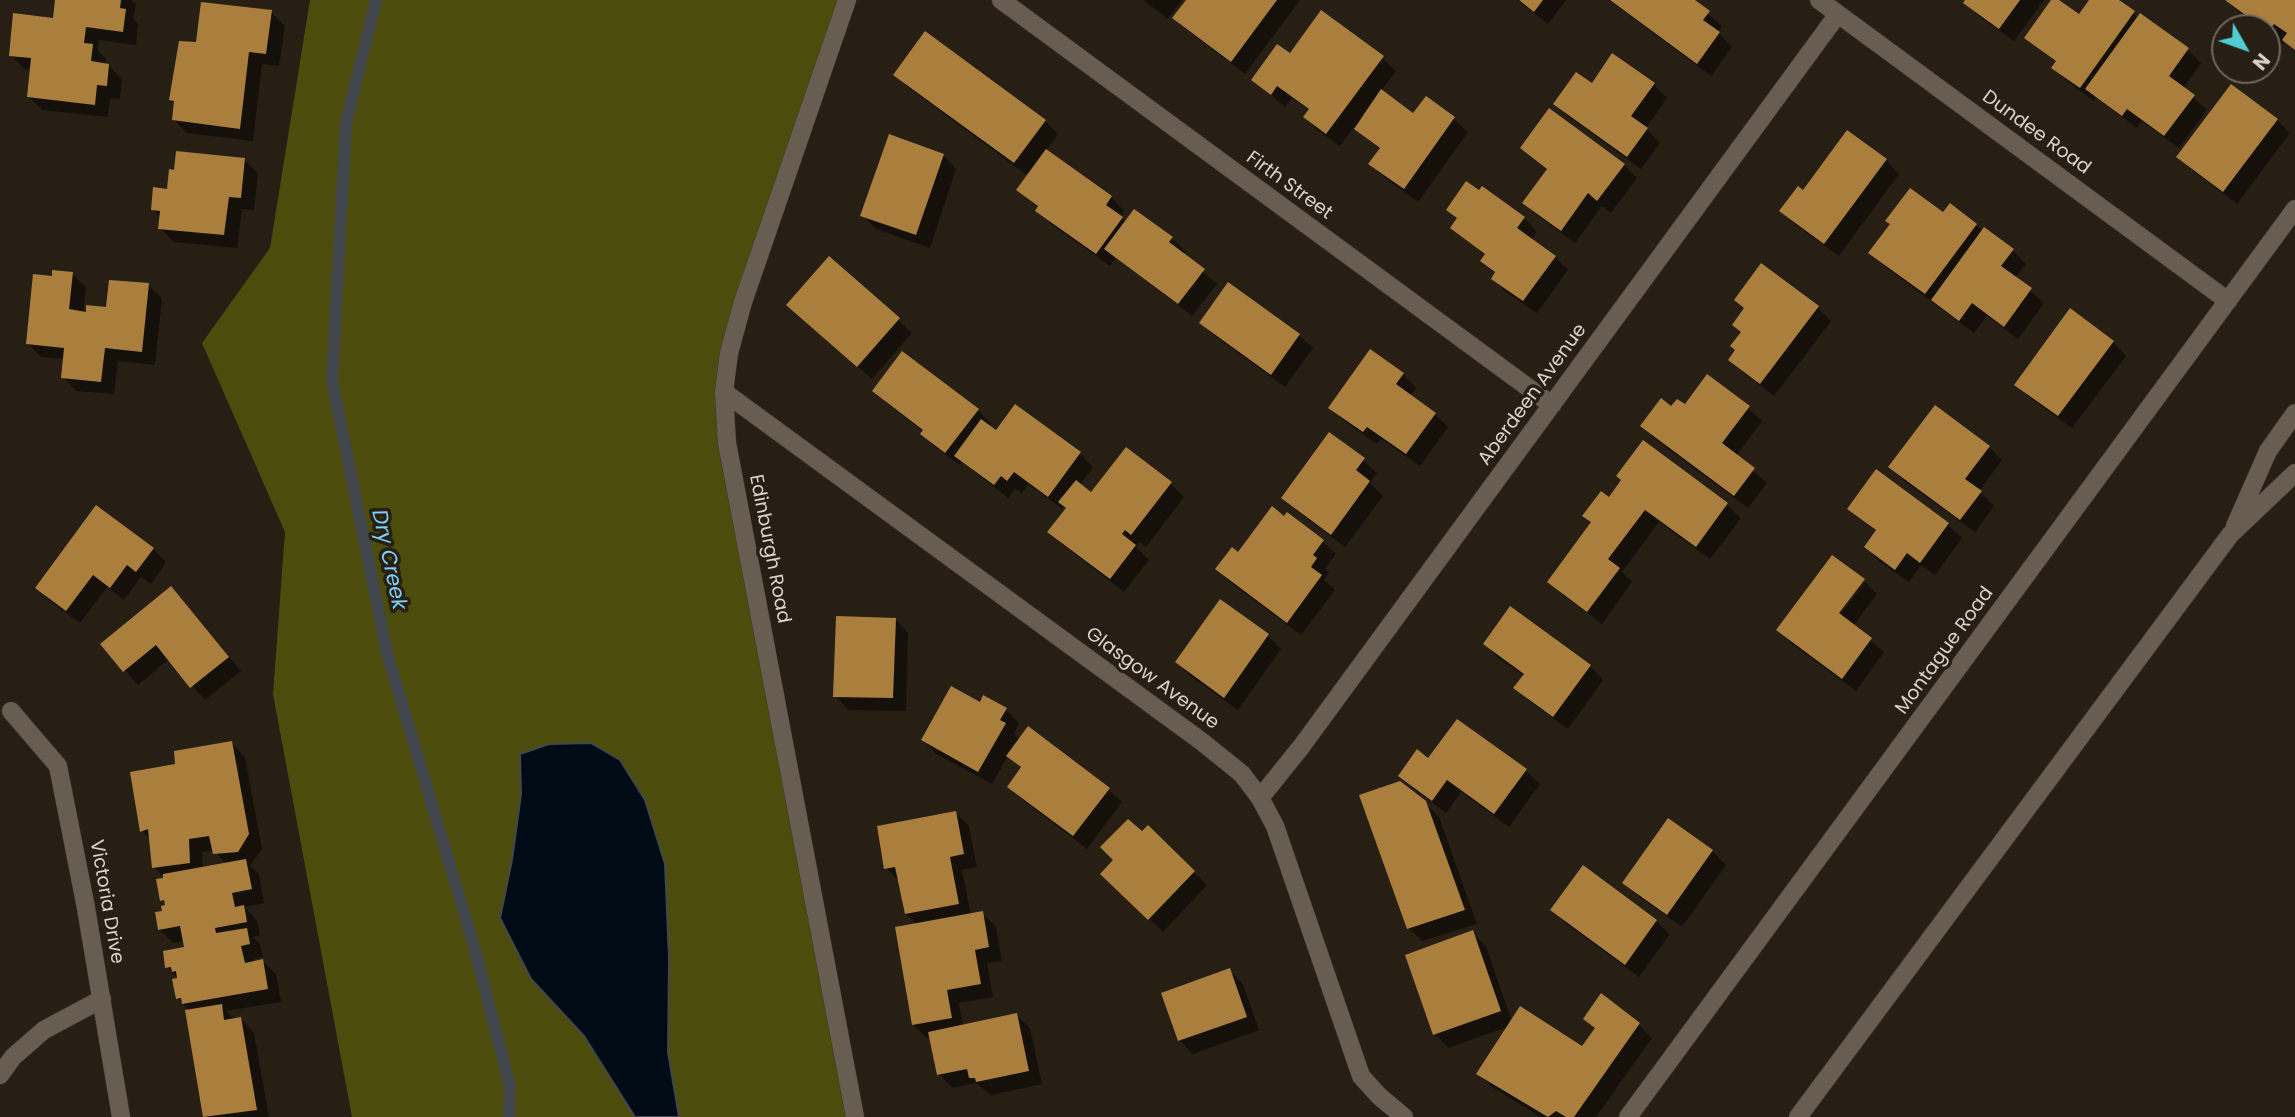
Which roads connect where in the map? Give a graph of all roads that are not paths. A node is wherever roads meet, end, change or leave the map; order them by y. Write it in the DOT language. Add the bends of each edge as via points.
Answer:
graph roads {
  1 [pos="847,0"];
  2 [pos="1001,0"];
  3 [pos="1819,0"];
  4 [pos="1838,14"];
  5 [pos="2295,209"];
  6 [pos="2228,301"];
  7 [pos="724,392"];
  8 [pos="1552,405"];
  9 [pos="2295,414"];
  10 [pos="2295,473"];
  11 [pos="2230,535"];
  12 [pos="11,711"];
  13 [pos="1260,798"];
  14 [pos="102,999"];
  15 [pos="0,1075"];
  16 [pos="121,1117"];
  17 [pos="855,1117"];
  18 [pos="1404,1117"];
  19 [pos="1628,1117"];
  20 [pos="1798,1117"];
  1 -- 7 [label="street, Edinburgh Road" via="743,302"];
  2 -- 8 [label="street, Firth Street"];
  3 -- 4 [label="street, Dundee Road"];
  4 -- 6 [label="street, Dundee Road"];
  4 -- 8 [label="street, Aberdeen Avenue"];
  5 -- 6 [label="street, Montague Road"];
  6 -- 19 [label="street, Montague Road"];
  7 -- 13 [label="street, Glasgow Avenue" via="1201,741 1242,774"];
  7 -- 17 [label="street, Edinburgh Road" via="727,443"];
  8 -- 13 [label="street, Aberdeen Avenue"];
  9 -- 11 [label="street" via="2268,451"];
  10 -- 11 [label="street"];
  11 -- 20 [label="street"];
  12 -- 14 [label="street, Victoria Drive" via="58,766"];
  13 -- 18 [label="street, Glasgow Avenue" via="1275,826 1361,1076"];
  14 -- 15 [label="street" via="44,1030"];
  14 -- 16 [label="street, Victoria Drive"];
}
